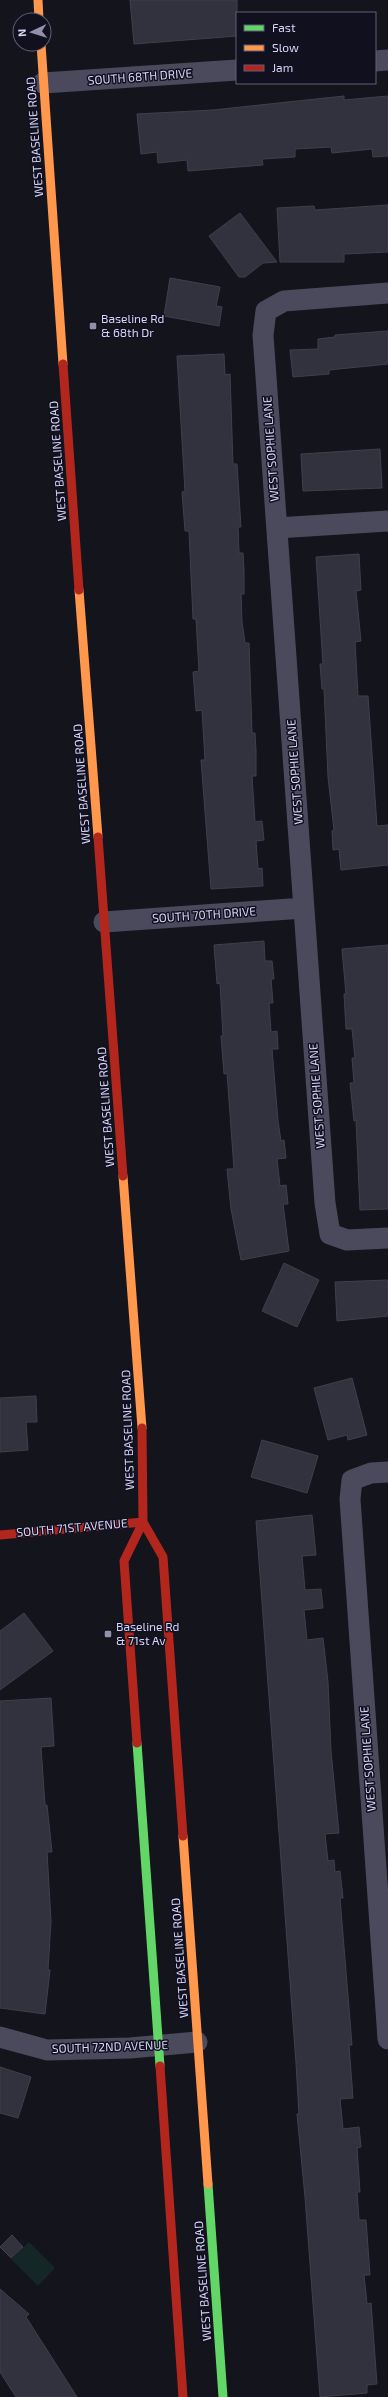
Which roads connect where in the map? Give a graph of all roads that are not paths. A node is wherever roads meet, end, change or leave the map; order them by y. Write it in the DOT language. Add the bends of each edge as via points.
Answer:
graph roads {
  1 [pos="38,0"];
  2 [pos="39,12"];
  3 [pos="42,52"];
  4 [pos="388,60"];
  5 [pos="376,61"];
  6 [pos="236,70"];
  7 [pos="44,83"];
  8 [pos="388,293"];
  9 [pos="388,521"];
  10 [pos="277,528"];
  11 [pos="304,908"];
  12 [pos="104,922"];
  13 [pos="388,1238"];
  14 [pos="388,1472"];
  15 [pos="143,1522"];
  16 [pos="0,1535"];
  17 [pos="384,1912"];
  18 [pos="0,2037"];
  19 [pos="388,2039"];
  20 [pos="197,2042"];
  21 [pos="159,2045"];
  22 [pos="183,2397"];
  23 [pos="223,2397"];
  1 -- 2 [label="main road"];
  3 -- 7 [label="main road, WEST BASELINE ROAD"];
  4 -- 5 [label="street"];
  6 -- 7 [label="street, SOUTH 68TH DRIVE"];
  7 -- 12 [label="main road, WEST BASELINE ROAD"];
  8 -- 10 [label="street, WEST SOPHIE LANE" via="284,301 266,311 263,335"];
  9 -- 10 [label="street"];
  10 -- 11 [label="street, WEST SOPHIE LANE"];
  11 -- 12 [label="street, SOUTH 70TH DRIVE"];
  11 -- 13 [label="street, WEST SOPHIE LANE" via="325,1203 330,1234 347,1240"];
  12 -- 15 [label="main road, WEST BASELINE ROAD" via="142,1422"];
  14 -- 17 [label="street, WEST SOPHIE LANE" via="370,1473 352,1480 350,1499"];
  15 -- 16 [label="main road, SOUTH 71ST AVENUE"];
  15 -- 20 [label="main road, WEST BASELINE ROAD" via="163,1557"];
  15 -- 21 [label="main road, WEST BASELINE ROAD" via="124,1562"];
  17 -- 19 [label="street, WEST SOPHIE LANE"];
  18 -- 21 [label="street, SOUTH 72ND AVENUE" via="47,2050"];
  20 -- 21 [label="street, SOUTH 72ND AVENUE"];
  20 -- 23 [label="main road, WEST BASELINE ROAD"];
  21 -- 22 [label="main road, WEST BASELINE ROAD"];
}
